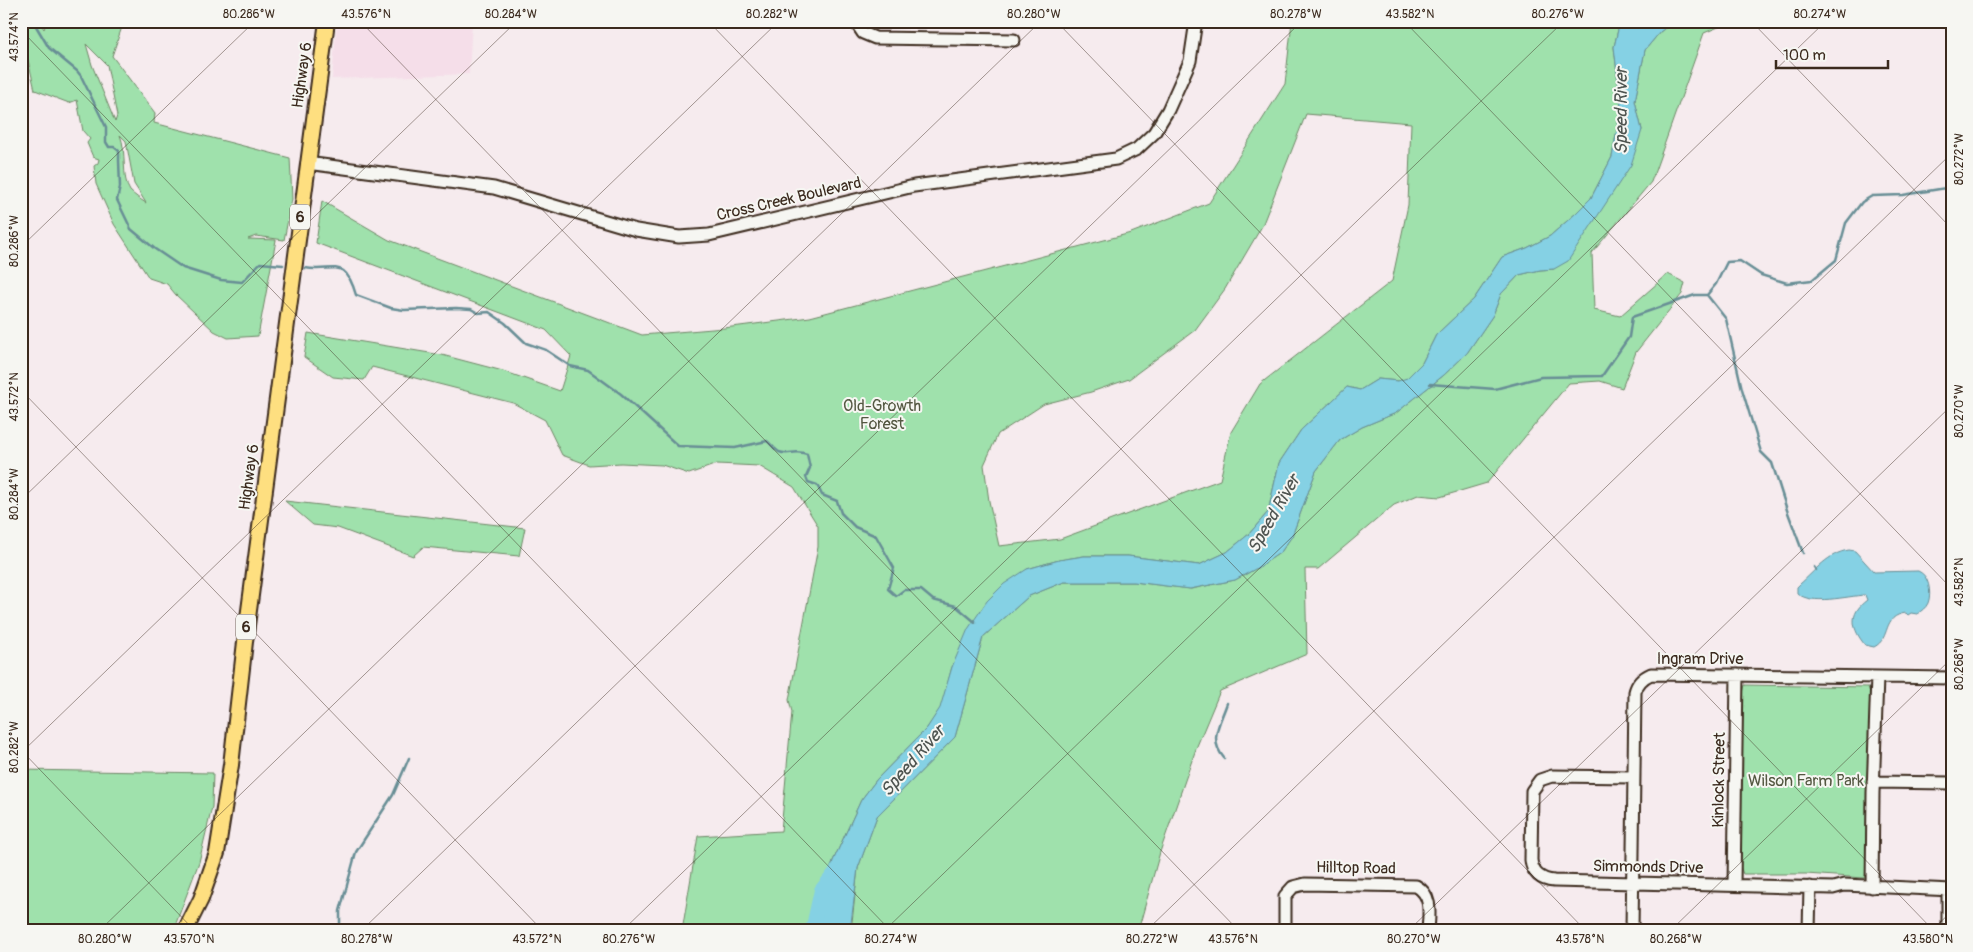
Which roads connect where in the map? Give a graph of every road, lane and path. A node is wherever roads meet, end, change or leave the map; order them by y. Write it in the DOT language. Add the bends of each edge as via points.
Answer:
graph roads {
  1 [pos="327,21"];
  2 [pos="855,21"];
  3 [pos="1196,21"];
  4 [pos="1014,40"];
  5 [pos="307,163"];
  6 [pos="1737,675"];
  7 [pos="1877,677"];
  8 [pos="1952,678"];
  9 [pos="1634,777"];
  10 [pos="1873,782"];
  11 [pos="1952,783"];
  12 [pos="1632,883"];
  13 [pos="1734,885"];
  14 [pos="1810,887"];
  15 [pos="1872,887"];
  16 [pos="1950,890"];
  17 [pos="185,931"];
  18 [pos="1285,931"];
  19 [pos="1428,931"];
  20 [pos="1632,931"];
  21 [pos="1809,931"];
  22 [pos="1948,931"];
  1 -- 5 [label="main road, Highway 6 / 6"];
  2 -- 4 [label="street" via="863,33 875,38"];
  3 -- 5 [label="street, Cross Creek Boulevard" via="1190,61 1168,110 1154,133 1136,149 1116,160 914,186 709,235 679,237 636,230 494,188"];
  5 -- 17 [label="main road, Highway 6 / 6" via="231,765 217,853 201,899"];
  6 -- 7 [label="street, Ingram Drive"];
  6 -- 9 [label="street, Ingram Drive" via="1651,674 1641,680 1635,692"];
  6 -- 13 [label="street, Kinlock Street"];
  7 -- 8 [label="street, Ingram Drive"];
  7 -- 10 [label="street"];
  9 -- 12 [label="street, Ingram Drive"];
  9 -- 12 [label="street, Simmonds Drive" via="1552,776 1540,780 1532,793 1531,862 1538,876 1553,881"];
  10 -- 11 [label="street"];
  10 -- 15 [label="street"];
  12 -- 13 [label="street, Simmonds Drive"];
  12 -- 20 [label="street, Ingram Drive"];
  13 -- 14 [label="street, Simmonds Drive"];
  14 -- 15 [label="street, Simmonds Drive"];
  14 -- 21 [label="street"];
  15 -- 16 [label="street, Simmonds Drive"];
  16 -- 22 [label="street"];
  18 -- 19 [label="street, Hilltop Road" via="1285,896 1294,886 1302,884 1416,886 1424,891 1429,904"];
}
